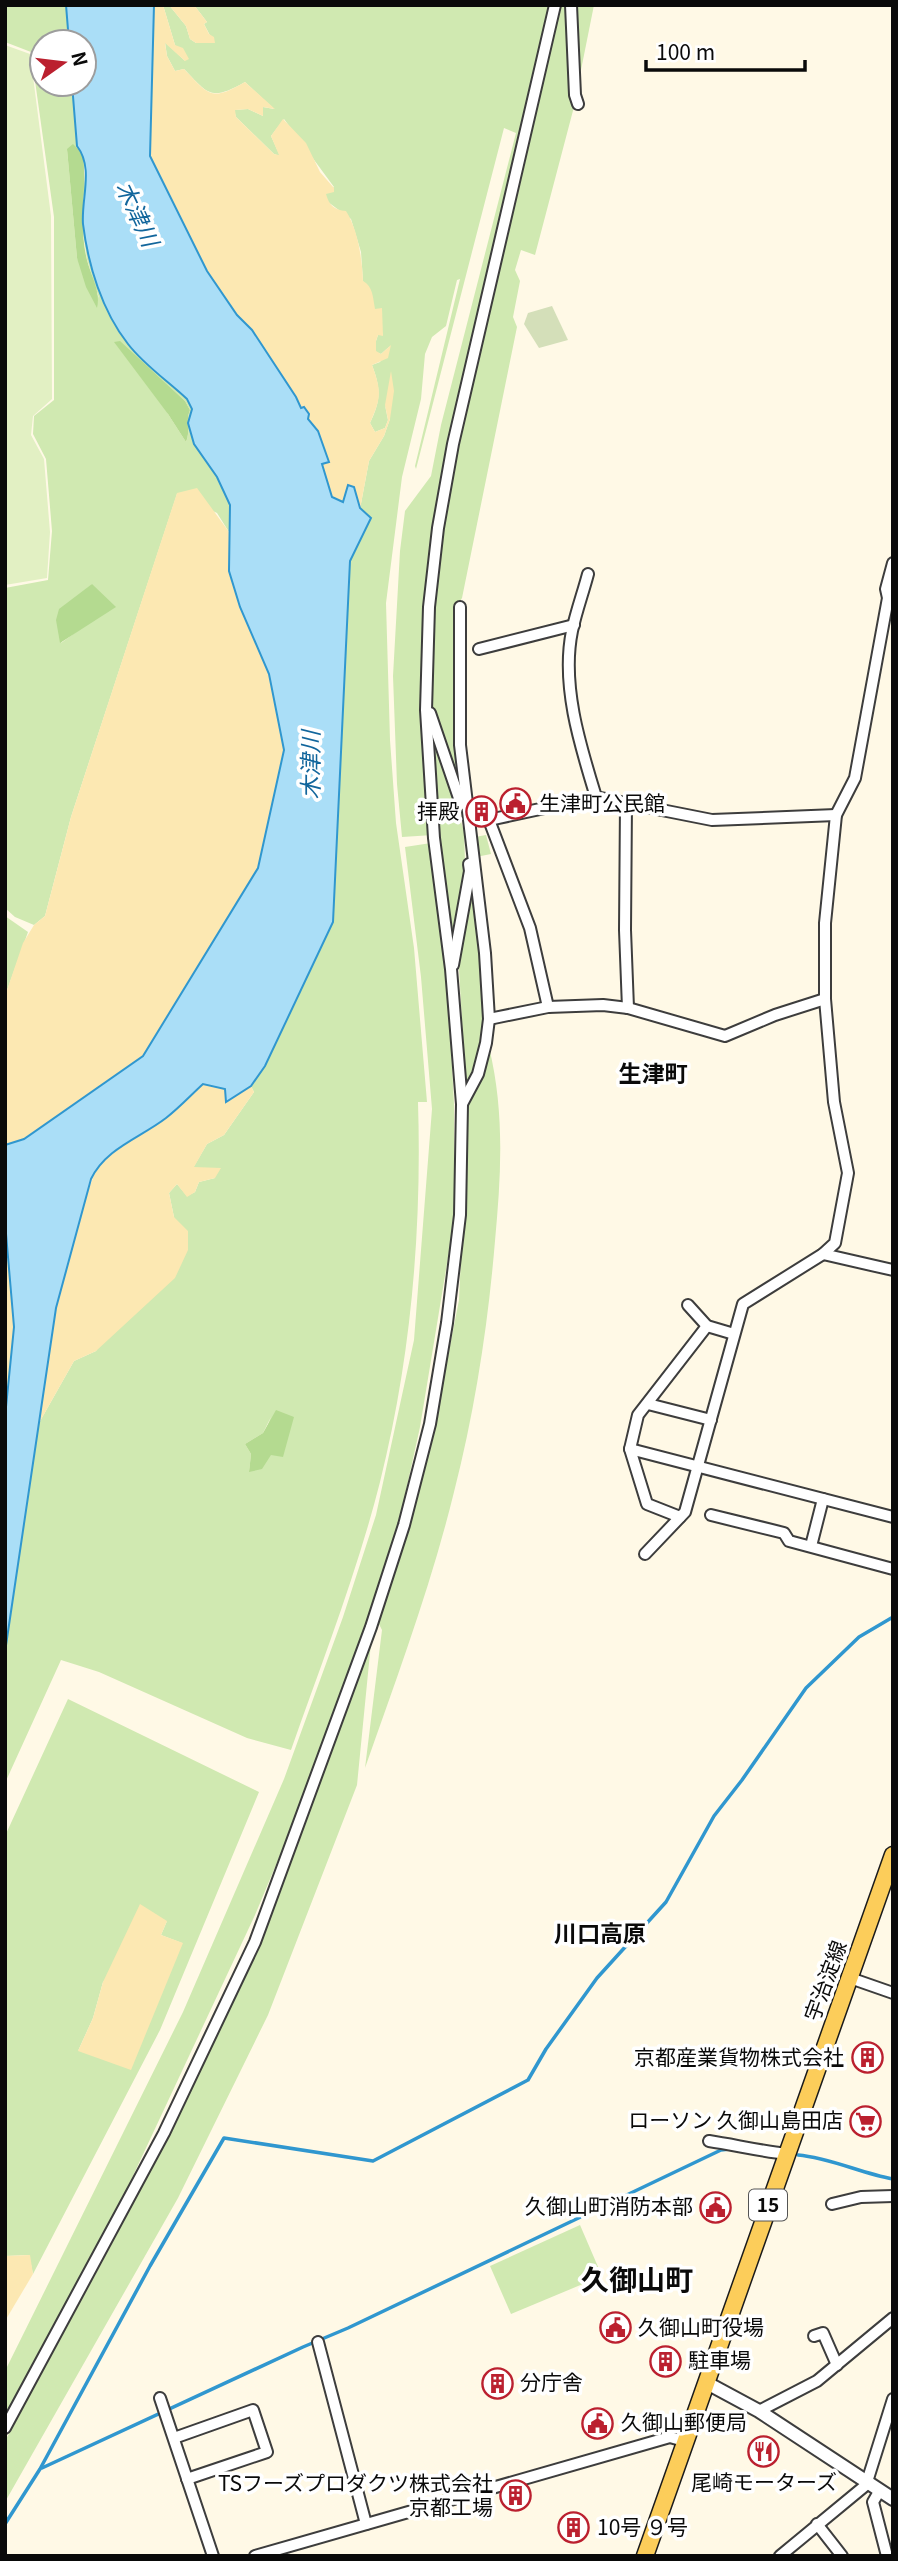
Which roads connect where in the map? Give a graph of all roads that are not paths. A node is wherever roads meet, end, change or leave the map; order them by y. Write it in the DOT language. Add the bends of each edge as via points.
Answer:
graph roads {
  1 [pos="555,5"];
  2 [pos="570,5"];
  3 [pos="578,104"];
  4 [pos="893,563"];
  5 [pos="588,573"];
  6 [pos="890,598"];
  7 [pos="460,607"];
  8 [pos="574,625"];
  9 [pos="479,649"];
  10 [pos="426,710"];
  11 [pos="596,797"];
  12 [pos="626,803"];
  13 [pos="836,815"];
  14 [pos="489,820"];
  15 [pos="471,835"];
  16 [pos="451,968"];
  17 [pos="825,999"];
  18 [pos="548,1007"];
  19 [pos="628,1008"];
  20 [pos="489,1019"];
  21 [pos="462,1104"];
  22 [pos="823,1254"];
  23 [pos="893,1270"];
  24 [pos="688,1305"];
  25 [pos="707,1326"];
  26 [pos="734,1334"];
  27 [pos="648,1404"];
  28 [pos="711,1420"];
  29 [pos="630,1449"];
  30 [pos="698,1466"];
  31 [pos="823,1499"];
  32 [pos="711,1516"];
  33 [pos="680,1517"];
  34 [pos="893,1517"];
  35 [pos="811,1546"];
  36 [pos="645,1554"];
  37 [pos="893,1569"];
  38 [pos="893,1855"];
  39 [pos="850,1978"];
  40 [pos="893,1993"];
  41 [pos="709,2141"];
  42 [pos="787,2154"];
  43 [pos="893,2196"];
  44 [pos="832,2204"];
  45 [pos="893,2318"];
  46 [pos="814,2336"];
  47 [pos="318,2342"];
  48 [pos="837,2364"];
  49 [pos="707,2383"];
  50 [pos="160,2398"];
  51 [pos="893,2399"];
  52 [pos="759,2411"];
  53 [pos="5,2428"];
  54 [pos="174,2438"];
  55 [pos="684,2441"];
  56 [pos="187,2479"];
  57 [pos="867,2482"];
  58 [pos="880,2490"];
  59 [pos="893,2499"];
  60 [pos="366,2524"];
  61 [pos="817,2524"];
  62 [pos="214,2556"];
  63 [pos="254,2556"];
  64 [pos="645,2556"];
  65 [pos="780,2556"];
  66 [pos="842,2556"];
  67 [pos="887,2556"];
  1 -- 10 [label="street" via="453,444 429,607"];
  2 -- 3 [label="street"];
  4 -- 6 [label="street" via="886,589"];
  5 -- 8 [label="street"];
  6 -- 13 [label="street" via="855,778"];
  7 -- 15 [label="street" via="460,734"];
  8 -- 9 [label="street"];
  8 -- 11 [label="street" via="569,662 572,694"];
  10 -- 15 [label="street"];
  10 -- 16 [label="street" via="434,838"];
  11 -- 12 [label="street"];
  11 -- 14 [label="street"];
  12 -- 13 [label="street" via="712,820"];
  12 -- 19 [label="street"];
  13 -- 17 [label="street" via="825,923"];
  14 -- 15 [label="street" via="485,832"];
  14 -- 18 [label="street" via="530,928"];
  15 -- 16 [label="street" via="470,872"];
  15 -- 20 [label="street"];
  16 -- 21 [label="street"];
  17 -- 19 [label="street" via="725,1036"];
  17 -- 22 [label="street" via="834,1102 848,1173 835,1242"];
  18 -- 19 [label="street"];
  18 -- 20 [label="street"];
  20 -- 21 [label="street" via="478,1074"];
  21 -- 53 [label="street" via="460,1215 431,1419 371,1627 255,1942 164,2133"];
  22 -- 23 [label="street"];
  22 -- 26 [label="street" via="743,1304"];
  24 -- 25 [label="street"];
  25 -- 26 [label="street"];
  25 -- 27 [label="street"];
  26 -- 28 [label="street"];
  27 -- 28 [label="street"];
  27 -- 29 [label="street" via="638,1415"];
  28 -- 30 [label="street"];
  29 -- 30 [label="street"];
  29 -- 33 [label="street" via="647,1504"];
  30 -- 31 [label="street"];
  30 -- 33 [label="street"];
  31 -- 34 [label="street"];
  31 -- 35 [label="street"];
  32 -- 35 [label="street" via="784,1533 789,1541"];
  33 -- 36 [label="street"];
  35 -- 37 [label="street"];
  38 -- 39 [label="main road, 宇治淀線 / 15"];
  39 -- 40 [label="street"];
  39 -- 42 [label="main road, 宇治淀線 / 15"];
  41 -- 42 [label="street"];
  42 -- 49 [label="main road, 宇治淀線 / 15"];
  43 -- 44 [label="street"];
  45 -- 48 [label="street"];
  46 -- 48 [label="street" via="823,2333"];
  47 -- 60 [label="street"];
  48 -- 52 [label="street" via="817,2381"];
  49 -- 52 [label="street"];
  49 -- 55 [label="main road, 宇治淀線 / 15"];
  50 -- 54 [label="street"];
  51 -- 57 [label="street"];
  52 -- 57 [label="street"];
  54 -- 56 [label="street"];
  54 -- 56 [label="street" via="253,2410 267,2452"];
  55 -- 60 [label="street" via="670,2437"];
  55 -- 64 [label="main road, 宇治淀線 / 15"];
  56 -- 62 [label="street"];
  57 -- 58 [label="street"];
  57 -- 61 [label="street"];
  58 -- 59 [label="street"];
  58 -- 67 [label="street" via="873,2502"];
  60 -- 63 [label="street"];
  61 -- 65 [label="street"];
  61 -- 66 [label="street"];
}
